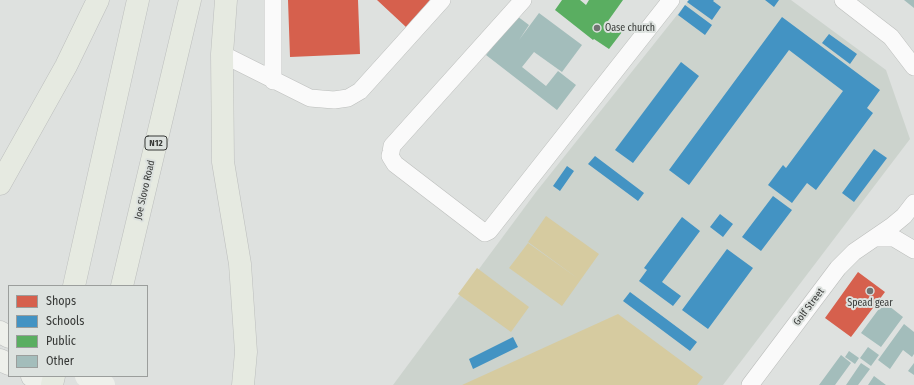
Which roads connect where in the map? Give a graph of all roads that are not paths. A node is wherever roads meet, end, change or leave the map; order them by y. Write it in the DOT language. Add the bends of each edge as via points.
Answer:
graph roads {
  1 [pos="98,0"];
  2 [pos="138,0"];
  3 [pos="190,0"];
  4 [pos="226,0"];
  5 [pos="273,0"];
  6 [pos="442,0"];
  7 [pos="523,0"];
  8 [pos="671,0"];
  9 [pos="843,0"];
  10 [pos="222,54"];
  11 [pos="914,67"];
  12 [pos="272,81"];
  13 [pos="0,184"];
  14 [pos="914,203"];
  15 [pos="876,238"];
  16 [pos="914,250"];
  17 [pos="74,285"];
  18 [pos="122,285"];
  19 [pos="34,377"];
  20 [pos="88,377"];
  21 [pos="50,385"];
  22 [pos="104,385"];
  23 [pos="243,385"];
  24 [pos="750,385"];
  1 -- 13 [label="highway" via="66,66"];
  2 -- 17 [label="highway"];
  3 -- 18 [label="highway, Joe Slovo Road / N12"];
  4 -- 10 [label="highway"];
  5 -- 12 [label="street"];
  6 -- 12 [label="street" via="360,91 348,98 310,98"];
  7 -- 8 [label="street" via="392,146 390,156 395,164 483,233 489,231"];
  9 -- 11 [label="street" via="891,37"];
  10 -- 12 [label="street"];
  10 -- 23 [label="highway" via="223,162 240,264 246,352"];
  14 -- 15 [label="street, Golf Street" via="904,216"];
  15 -- 16 [label="street" via="894,238"];
  15 -- 24 [label="street, Golf Street" via="854,252 838,268"];
  19 -- 21 [label="main road"];
  20 -- 22 [label="main road, bridge"];
}
